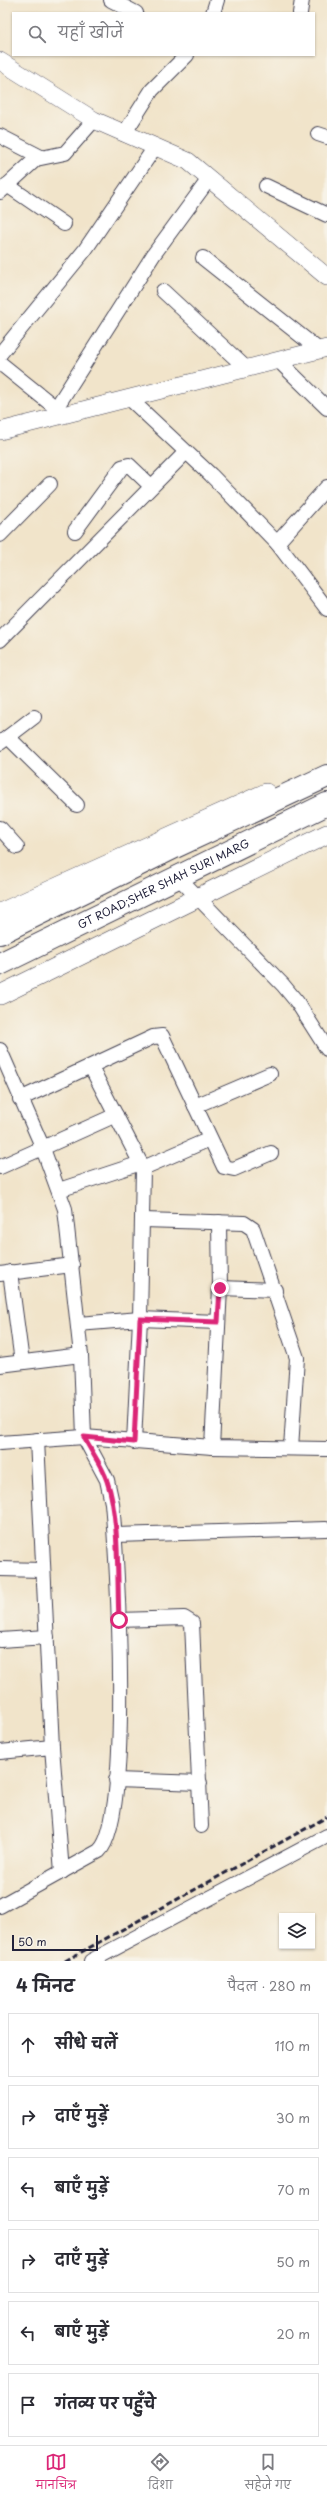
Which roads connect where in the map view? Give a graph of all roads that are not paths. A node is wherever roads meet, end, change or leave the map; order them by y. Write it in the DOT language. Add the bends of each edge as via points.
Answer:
graph roads {
  1 [pos="111,0"];
  2 [pos="218,0"];
  3 [pos="302,0"];
  4 [pos="134,12"];
  5 [pos="213,12"];
  6 [pos="300,12"];
  7 [pos="186,56"];
  8 [pos="0,61"];
  9 [pos="94,120"];
  10 [pos="124,134"];
  11 [pos="0,136"];
  12 [pos="155,147"];
  13 [pos="41,157"];
  14 [pos="209,179"];
  15 [pos="5,183"];
  16 [pos="266,186"];
  17 [pos="327,215"];
  18 [pos="64,224"];
  19 [pos="203,258"];
  20 [pos="327,277"];
  21 [pos="163,291"];
  22 [pos="323,349"];
  23 [pos="0,354"];
  24 [pos="278,360"];
  25 [pos="0,363"];
  26 [pos="247,369"];
  27 [pos="130,399"];
  28 [pos="327,408"];
  29 [pos="52,414"];
  30 [pos="0,431"];
  31 [pos="186,452"];
  32 [pos="50,484"];
  33 [pos="151,486"];
  34 [pos="327,487"];
  35 [pos="75,531"];
  36 [pos="0,535"];
  37 [pos="277,543"];
  38 [pos="327,609"];
  39 [pos="0,640"];
  40 [pos="34,718"];
  41 [pos="4,740"];
  42 [pos="327,765"];
  43 [pos="327,776"];
  44 [pos="327,804"];
  45 [pos="77,805"];
  46 [pos="0,828"];
  47 [pos="327,834"];
  48 [pos="17,847"];
  49 [pos="179,878"];
  50 [pos="198,899"];
  51 [pos="0,913"];
  52 [pos="0,933"];
  53 [pos="0,964"];
  54 [pos="0,995"];
  55 [pos="327,1049"];
  56 [pos="0,1050"];
  57 [pos="91,1067"];
  58 [pos="270,1074"];
  59 [pos="20,1099"];
  60 [pos="195,1106"];
  61 [pos="116,1115"];
  62 [pos="210,1139"];
  63 [pos="42,1146"];
  64 [pos="271,1153"];
  65 [pos="142,1166"];
  66 [pos="0,1167"];
  67 [pos="59,1190"];
  68 [pos="143,1220"];
  69 [pos="219,1222"];
  70 [pos="72,1265"];
  71 [pos="5,1273"];
  72 [pos="220,1288"];
  73 [pos="275,1290"];
  74 [pos="140,1319"];
  75 [pos="218,1322"];
  76 [pos="78,1324"];
  77 [pos="81,1355"];
  78 [pos="22,1362"];
  79 [pos="0,1365"];
  80 [pos="84,1437"];
  81 [pos="37,1440"];
  82 [pos="134,1442"];
  83 [pos="0,1443"];
  84 [pos="212,1447"];
  85 [pos="291,1448"];
  86 [pos="327,1449"];
  87 [pos="326,1529"];
  88 [pos="115,1535"];
  89 [pos="0,1569"];
  90 [pos="42,1570"];
  91 [pos="119,1620"];
  92 [pos="47,1637"];
  93 [pos="0,1640"];
  94 [pos="52,1747"];
  95 [pos="0,1752"];
  96 [pos="116,1780"];
  97 [pos="200,1783"];
  98 [pos="201,1826"];
  99 [pos="327,1836"];
  100 [pos="62,1872"];
  101 [pos="0,1906"];
  102 [pos="91,1961"];
  1 -- 4 [label="street"];
  2 -- 5 [label="street"];
  3 -- 6 [label="street"];
  7 -- 10 [label="street" via="152,90"];
  8 -- 9 [label="street"];
  9 -- 10 [label="street"];
  9 -- 13 [label="street" via="64,153"];
  10 -- 12 [label="street"];
  11 -- 13 [label="street"];
  12 -- 14 [label="street" via="188,161"];
  12 -- 23 [label="street" via="85,250"];
  13 -- 15 [label="street"];
  14 -- 20 [label="street"];
  14 -- 29 [label="street" via="154,254"];
  15 -- 18 [label="street"];
  16 -- 17 [label="street"];
  19 -- 22 [label="street"];
  21 -- 26 [label="street"];
  22 -- 24 [label="street"];
  24 -- 26 [label="street"];
  24 -- 28 [label="street"];
  25 -- 29 [label="street"];
  26 -- 27 [label="street"];
  27 -- 29 [label="street"];
  27 -- 31 [label="street"];
  29 -- 30 [label="street"];
  31 -- 33 [label="street"];
  31 -- 37 [label="street"];
  32 -- 36 [label="street"];
  33 -- 35 [label="street" via="129,465 122,467"];
  33 -- 39 [label="street"];
  34 -- 37 [label="street"];
  37 -- 38 [label="street"];
  40 -- 41 [label="street"];
  41 -- 45 [label="street"];
  42 -- 51 [label="main road"];
  43 -- 52 [label="main road"];
  44 -- 49 [label="main road, GT ROAD;SHER SHAH SURI MARG"];
  46 -- 48 [label="street"];
  47 -- 50 [label="main road"];
  49 -- 50 [label="street"];
  49 -- 53 [label="main road, GT ROAD;SHER SHAH SURI MARG"];
  50 -- 54 [label="main road"];
  50 -- 55 [label="street" via="283,985"];
  56 -- 59 [label="street"];
  57 -- 59 [label="street"];
  57 -- 60 [label="street" via="153,1037 162,1036"];
  57 -- 61 [label="street"];
  58 -- 60 [label="street"];
  59 -- 63 [label="street"];
  60 -- 62 [label="street"];
  61 -- 63 [label="street"];
  61 -- 65 [label="street"];
  62 -- 64 [label="street" via="221,1163 228,1169 234,1169"];
  62 -- 65 [label="street"];
  63 -- 66 [label="street"];
  63 -- 67 [label="street"];
  65 -- 67 [label="street"];
  65 -- 68 [label="street"];
  67 -- 70 [label="street" via="65,1209"];
  68 -- 69 [label="street"];
  68 -- 74 [label="street"];
  69 -- 72 [label="street"];
  69 -- 73 [label="street" via="244,1223 254,1229"];
  70 -- 71 [label="street"];
  70 -- 76 [label="street"];
  71 -- 78 [label="street"];
  72 -- 73 [label="street"];
  72 -- 75 [label="street"];
  73 -- 85 [label="street" via="297,1358"];
  74 -- 75 [label="street"];
  74 -- 76 [label="street"];
  74 -- 82 [label="street"];
  75 -- 84 [label="street"];
  76 -- 77 [label="street"];
  77 -- 78 [label="street"];
  77 -- 80 [label="street"];
  78 -- 79 [label="street"];
  80 -- 81 [label="street"];
  80 -- 82 [label="street"];
  80 -- 88 [label="street" via="107,1480"];
  81 -- 83 [label="street"];
  81 -- 90 [label="street"];
  82 -- 84 [label="street"];
  84 -- 85 [label="street"];
  85 -- 86 [label="street"];
  87 -- 88 [label="street"];
  88 -- 91 [label="street"];
  89 -- 90 [label="street"];
  90 -- 92 [label="street"];
  91 -- 96 [label="street" via="121,1708"];
  91 -- 97 [label="street" via="184,1618 192,1622"];
  92 -- 93 [label="street"];
  92 -- 94 [label="street"];
  94 -- 95 [label="street"];
  94 -- 100 [label="street"];
  96 -- 97 [label="street"];
  96 -- 100 [label="street" via="108,1840 99,1851"];
  97 -- 98 [label="street"];
  99 -- 102 [label="street"];
  100 -- 101 [label="street"];
}
